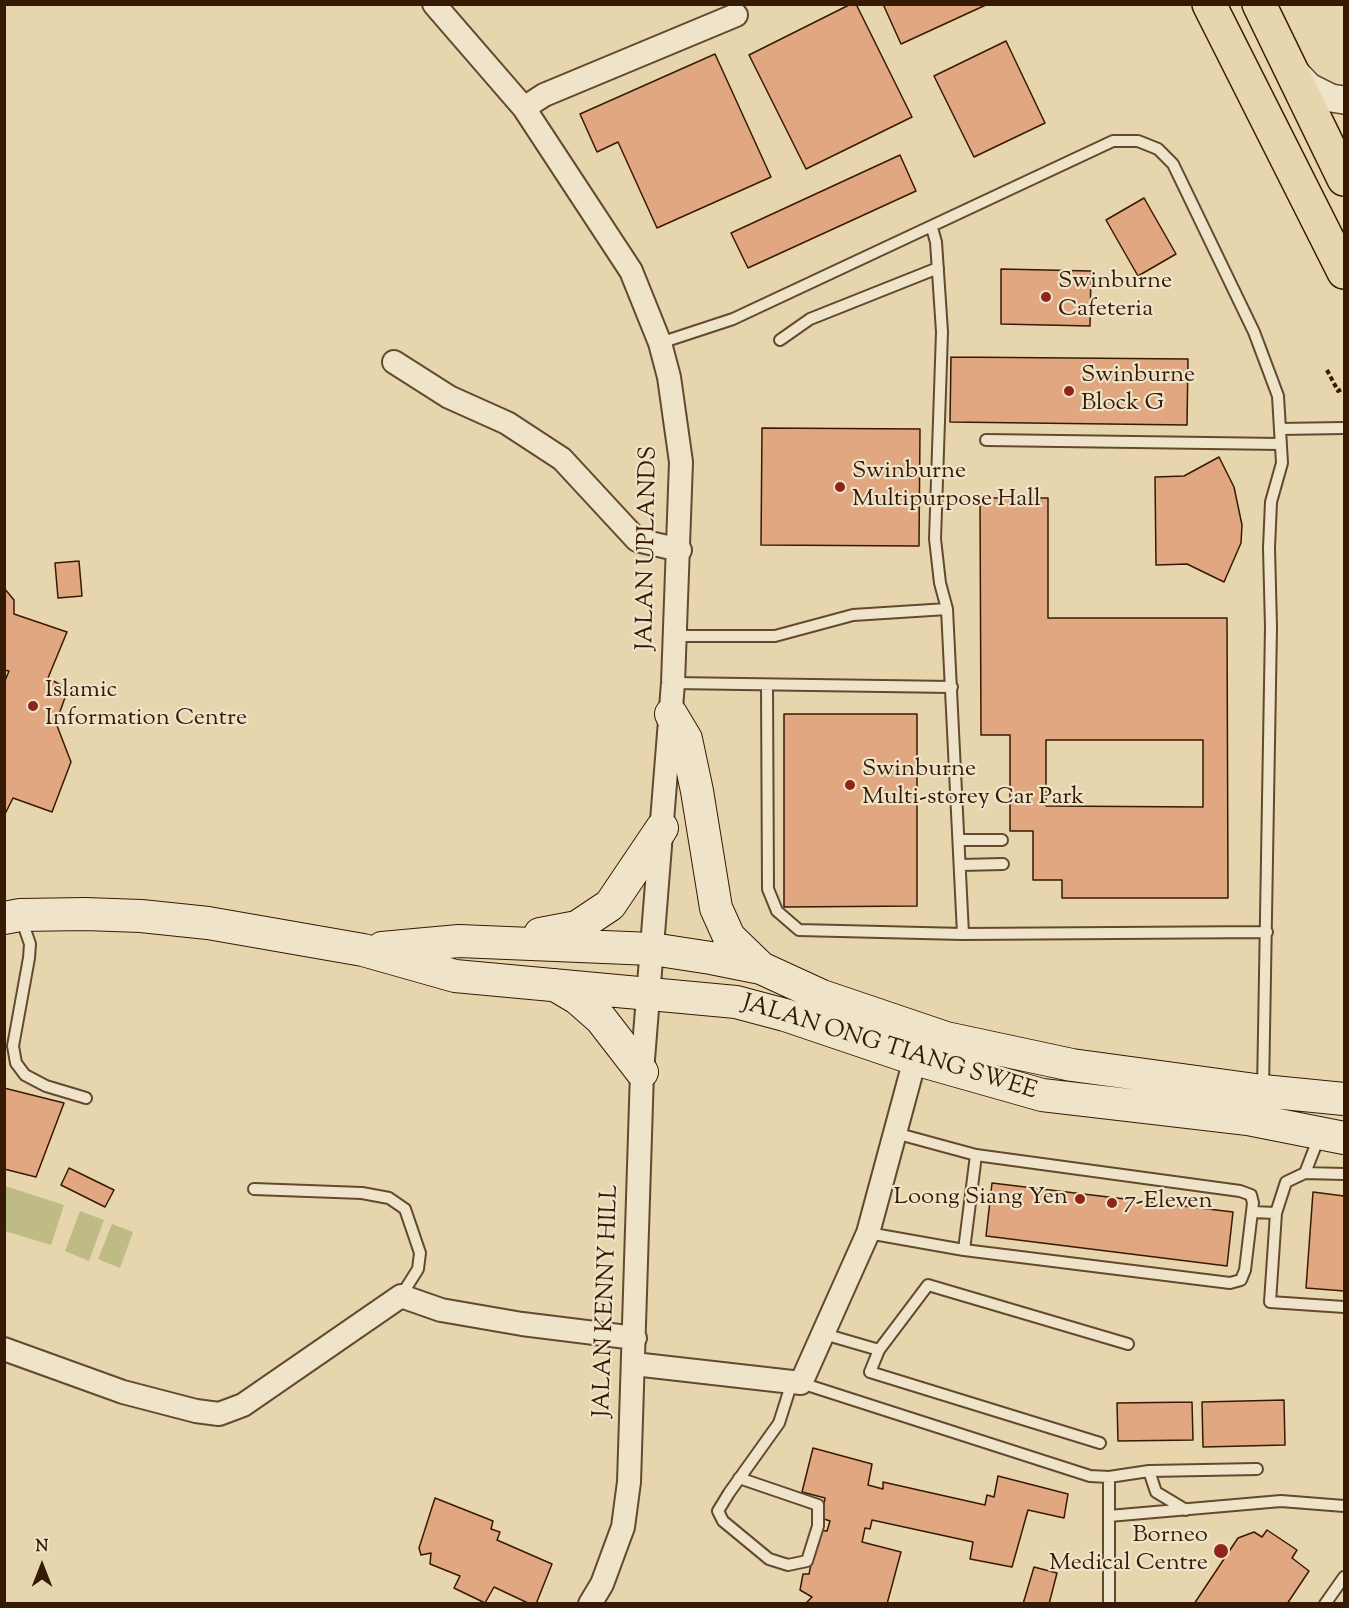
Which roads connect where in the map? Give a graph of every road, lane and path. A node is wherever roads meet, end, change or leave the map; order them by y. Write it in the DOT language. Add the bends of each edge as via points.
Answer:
graph roads {
  1 [pos="434,4"];
  2 [pos="1209,4"];
  3 [pos="1259,4"];
  4 [pos="736,15"];
  5 [pos="1292,69"];
  6 [pos="1344,100"];
  7 [pos="524,108"];
  8 [pos="1344,178"];
  9 [pos="932,228"];
  10 [pos="938,268"];
  11 [pos="1344,272"];
  12 [pos="780,340"];
  13 [pos="660,343"];
  14 [pos="394,362"];
  15 [pos="1328,370"];
  16 [pos="1344,388"];
  17 [pos="1344,428"];
  18 [pos="1281,429"];
  19 [pos="986,440"];
  20 [pos="1281,444"];
  21 [pos="680,550"];
  22 [pos="947,609"];
  23 [pos="676,636"];
  24 [pos="767,686"];
  25 [pos="952,687"];
  26 [pos="672,698"];
  27 [pos="662,828"];
  28 [pos="959,840"];
  29 [pos="1002,840"];
  30 [pos="1003,864"];
  31 [pos="961,865"];
  32 [pos="12,916"];
  33 [pos="1267,932"];
  34 [pos="963,934"];
  35 [pos="459,940"];
  36 [pos="652,949"];
  37 [pos="363,950"];
  38 [pos="761,968"];
  39 [pos="553,984"];
  40 [pos="649,992"];
  41 [pos="915,1059"];
  42 [pos="642,1072"];
  43 [pos="1263,1091"];
  44 [pos="86,1098"];
  45 [pos="1344,1099"];
  46 [pos="894,1133"];
  47 [pos="1333,1135"];
  48 [pos="976,1155"];
  49 [pos="1305,1173"];
  50 [pos="1344,1174"];
  51 [pos="254,1189"];
  52 [pos="1252,1212"];
  53 [pos="1276,1213"];
  54 [pos="868,1233"];
  55 [pos="964,1250"];
  56 [pos="401,1296"];
  57 [pos="1344,1307"];
  58 [pos="824,1334"];
  59 [pos="635,1338"];
  60 [pos="1128,1344"];
  61 [pos="4,1349"];
  62 [pos="879,1350"];
  63 [pos="634,1364"];
  64 [pos="797,1382"];
  65 [pos="1100,1443"];
  66 [pos="1257,1469"];
  67 [pos="1149,1471"];
  68 [pos="1109,1477"];
  69 [pos="739,1478"];
  70 [pos="1344,1506"];
  71 [pos="1186,1510"];
  72 [pos="1109,1516"];
  73 [pos="1344,1576"];
  74 [pos="590,1604"];
  75 [pos="1109,1604"];
  76 [pos="1325,1604"];
  1 -- 7 [label="street, JALAN UPLANDS"];
  2 -- 11 [label="main road"];
  3 -- 5 [label="main road"];
  4 -- 7 [label="street" via="544,95"];
  5 -- 6 [label="street" via="1309,87"];
  5 -- 8 [label="main road"];
  7 -- 13 [label="street, JALAN UPLANDS" via="631,272"];
  9 -- 10 [label="lane"];
  9 -- 13 [label="lane" via="733,319"];
  9 -- 18 [label="lane" via="1113,141 1138,141 1158,149 1173,164 1254,332 1273,376"];
  10 -- 12 [label="lane" via="810,319"];
  10 -- 22 [label="lane" via="942,332 935,539"];
  13 -- 21 [label="street, JALAN UPLANDS" via="681,462"];
  14 -- 21 [label="street" via="449,397 507,423 562,459 637,540"];
  15 -- 16 [label="path" via="1338,391"];
  17 -- 18 [label="lane"];
  18 -- 20 [label="lane"];
  19 -- 20 [label="lane"];
  20 -- 33 [label="lane" via="1282,463 1271,502 1269,548"];
  21 -- 23 [label="street, JALAN UPLANDS"];
  22 -- 23 [label="lane" via="853,615 775,636"];
  22 -- 25 [label="lane"];
  23 -- 26 [label="street, JALAN UPLANDS"];
  24 -- 25 [label="lane"];
  24 -- 26 [label="lane"];
  24 -- 34 [label="lane" via="768,889 777,911 799,930"];
  25 -- 28 [label="lane"];
  26 -- 27 [label="street, JALAN UPLANDS"];
  26 -- 38 [label="main road" via="697,791 716,908 729,937"];
  27 -- 35 [label="main road" via="610,905 577,927"];
  27 -- 36 [label="street, JALAN UPLANDS"];
  28 -- 29 [label="lane"];
  28 -- 31 [label="lane"];
  30 -- 31 [label="lane"];
  31 -- 34 [label="lane"];
  32 -- 37 [label="main road, JALAN ONG TIANG SWEE" via="141,916 208,923"];
  32 -- 44 [label="lane" via="30,951 13,1046 16,1063 26,1075 46,1086"];
  33 -- 34 [label="lane"];
  33 -- 43 [label="lane"];
  35 -- 36 [label="main road, JALAN ONG TIANG SWEE"];
  35 -- 37 [label="main road, JALAN ONG TIANG SWEE"];
  36 -- 38 [label="main road, JALAN ONG TIANG SWEE"];
  36 -- 40 [label="street, JALAN UPLANDS"];
  37 -- 39 [label="main road, JALAN ONG TIANG SWEE" via="455,976"];
  38 -- 43 [label="main road, JALAN ONG TIANG SWEE" via="822,996 946,1038 1072,1065"];
  39 -- 40 [label="main road, JALAN ONG TIANG SWEE"];
  39 -- 42 [label="main road" via="601,1019"];
  40 -- 41 [label="main road, JALAN ONG TIANG SWEE" via="756,1007"];
  40 -- 42 [label="street, JALAN KENNY HILL"];
  41 -- 46 [label="street"];
  41 -- 47 [label="main road, JALAN ONG TIANG SWEE" via="1042,1095 1248,1119"];
  42 -- 59 [label="street, JALAN KENNY HILL"];
  43 -- 45 [label="main road, JALAN ONG TIANG SWEE"];
  46 -- 48 [label="lane"];
  46 -- 54 [label="street"];
  47 -- 49 [label="lane"];
  48 -- 52 [label="lane" via="1240,1191 1251,1195"];
  48 -- 55 [label="lane"];
  49 -- 50 [label="lane"];
  49 -- 53 [label="lane" via="1286,1182"];
  51 -- 56 [label="lane" via="362,1193 389,1198 405,1209 420,1253 418,1269"];
  52 -- 53 [label="lane"];
  52 -- 55 [label="lane" via="1245,1270 1240,1280 1230,1284"];
  53 -- 57 [label="lane" via="1270,1302"];
  54 -- 55 [label="lane"];
  54 -- 58 [label="street"];
  56 -- 59 [label="street" via="441,1310"];
  56 -- 61 [label="street" via="243,1405 219,1414 123,1392"];
  58 -- 62 [label="lane"];
  58 -- 64 [label="street"];
  59 -- 63 [label="street, JALAN KENNY HILL"];
  60 -- 62 [label="lane" via="928,1285"];
  62 -- 65 [label="lane" via="870,1372"];
  63 -- 64 [label="street"];
  63 -- 74 [label="street, JALAN KENNY HILL" via="630,1482 623,1527 602,1584"];
  64 -- 68 [label="lane" via="1063,1469"];
  64 -- 69 [label="lane" via="779,1423"];
  66 -- 67 [label="lane"];
  67 -- 68 [label="lane"];
  67 -- 71 [label="lane" via="1156,1492"];
  68 -- 72 [label="lane"];
  69 -- 69 [label="lane" via="718,1511 723,1521 769,1559 788,1565 807,1561 818,1526 818,1505"];
  70 -- 71 [label="lane" via="1281,1501"];
  71 -- 72 [label="lane"];
  72 -- 75 [label="lane"];
  73 -- 76 [label="lane"];
}
